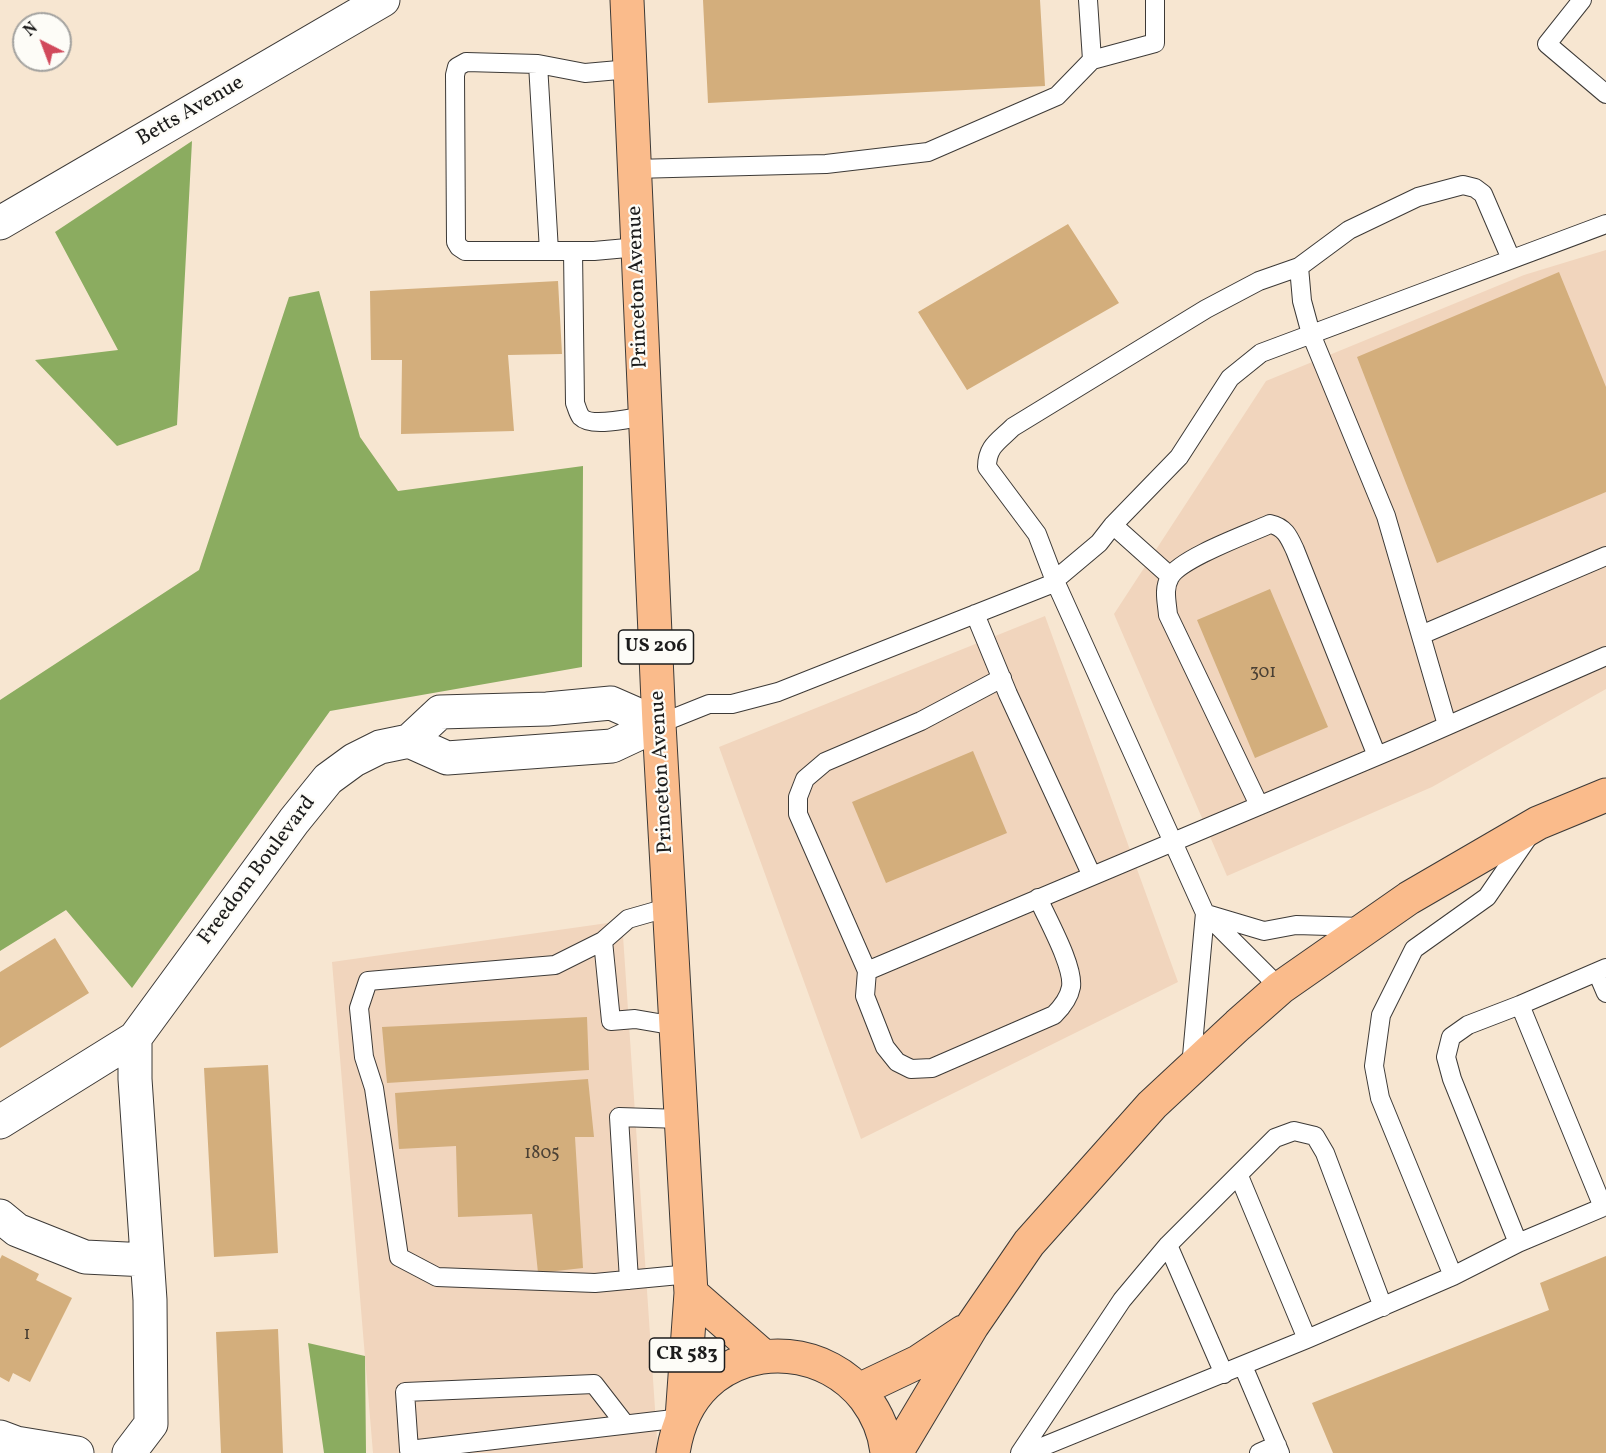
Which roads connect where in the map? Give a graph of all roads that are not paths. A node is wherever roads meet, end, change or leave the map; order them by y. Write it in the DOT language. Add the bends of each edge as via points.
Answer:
graph roads {
  1 [pos="382,0"];
  2 [pos="627,0"];
  3 [pos="1088,0"];
  4 [pos="1155,0"];
  5 [pos="1582,0"];
  6 [pos="1092,60"];
  7 [pos="538,64"];
  8 [pos="630,69"];
  9 [pos="1606,94"];
  10 [pos="634,169"];
  11 [pos="0,223"];
  12 [pos="1605,227"];
  13 [pos="638,247"];
  14 [pos="549,251"];
  15 [pos="573,251"];
  16 [pos="1511,259"];
  17 [pos="1299,267"];
  18 [pos="1311,334"];
  19 [pos="645,416"];
  20 [pos="1113,525"];
  21 [pos="1606,556"];
  22 [pos="1170,576"];
  23 [pos="1055,581"];
  24 [pos="975,614"];
  25 [pos="1421,635"];
  26 [pos="1606,656"];
  27 [pos="1002,678"];
  28 [pos="659,724"];
  29 [pos="1447,725"];
  30 [pos="409,741"];
  31 [pos="1377,756"];
  32 [pos="1606,795"];
  33 [pos="1259,805"];
  34 [pos="1539,823"];
  35 [pos="1171,842"];
  36 [pos="1092,876"];
  37 [pos="1038,898"];
  38 [pos="670,907"];
  39 [pos="1205,913"];
  40 [pos="1366,927"];
  41 [pos="603,940"];
  42 [pos="1602,970"];
  43 [pos="867,971"];
  44 [pos="1280,988"];
  45 [pos="1606,993"];
  46 [pos="1520,1005"];
  47 [pos="676,1026"];
  48 [pos="135,1038"];
  49 [pos="1191,1069"];
  50 [pos="681,1119"];
  51 [pos="0,1122"];
  52 [pos="1239,1176"];
  53 [pos="1605,1207"];
  54 [pos="0,1216"];
  55 [pos="1518,1243"];
  56 [pos="1168,1245"];
  57 [pos="147,1260"];
  58 [pos="1453,1276"];
  59 [pos="629,1280"];
  60 [pos="690,1283"];
  61 [pos="1383,1306"];
  62 [pos="972,1326"];
  63 [pos="1307,1339"];
  64 [pos="763,1356"];
  65 [pos="1243,1366"];
  66 [pos="1224,1374"];
  67 [pos="859,1390"];
  68 [pos="682,1418"];
  69 [pos="625,1424"];
  70 [pos="0,1437"];
  71 [pos="1279,1449"];
  72 [pos="77,1453"];
  73 [pos="129,1453"];
  74 [pos="673,1453"];
  75 [pos="887,1453"];
  76 [pos="896,1453"];
  77 [pos="1020,1453"];
  78 [pos="1027,1453"];
  79 [pos="1259,1453"];
  1 -- 11 [label="street, Betts Avenue"];
  2 -- 8 [label="main road, Princeton Avenue / US 206"];
  3 -- 6 [label="lane"];
  4 -- 6 [label="lane" via="1155,43"];
  5 -- 9 [label="lane" via="1547,44"];
  6 -- 10 [label="lane" via="1057,96 928,152 826,164"];
  7 -- 8 [label="lane" via="585,73"];
  7 -- 14 [label="lane"];
  7 -- 14 [label="lane" via="466,62 457,67 456,242 465,250"];
  8 -- 10 [label="main road, Princeton Avenue / US 206"];
  10 -- 13 [label="main road, Princeton Avenue / US 206"];
  12 -- 16 [label="lane"];
  13 -- 15 [label="lane"];
  13 -- 19 [label="main road, Princeton Avenue / US 206"];
  14 -- 15 [label="lane"];
  15 -- 19 [label="lane" via="577,411 589,421 602,422"];
  16 -- 17 [label="lane" via="1483,194 1463,185 1418,197 1349,230"];
  16 -- 18 [label="lane"];
  17 -- 18 [label="lane" via="1302,301"];
  17 -- 23 [label="lane" via="1259,281 1206,309 1013,427 991,448 987,467 1037,534"];
  18 -- 20 [label="lane" via="1261,353 1230,378 1179,457"];
  18 -- 25 [label="lane" via="1386,516"];
  19 -- 28 [label="main road, Princeton Avenue / US 206"];
  20 -- 22 [label="lane"];
  20 -- 23 [label="lane" via="1099,543"];
  21 -- 25 [label="lane"];
  22 -- 31 [label="lane" via="1188,561 1270,524 1287,533"];
  22 -- 33 [label="lane" via="1165,591 1168,615"];
  23 -- 24 [label="lane"];
  23 -- 35 [label="lane"];
  24 -- 27 [label="lane"];
  24 -- 28 [label="lane" via="778,692 732,704 709,704"];
  25 -- 29 [label="lane"];
  26 -- 29 [label="lane"];
  27 -- 36 [label="lane"];
  27 -- 43 [label="lane" via="921,721 825,762 805,779 798,797 798,814"];
  28 -- 30 [label="street" via="612,746 447,758"];
  28 -- 30 [label="street" via="611,704 440,712"];
  28 -- 38 [label="main road, Princeton Avenue / US 206"];
  29 -- 31 [label="lane"];
  30 -- 48 [label="street, Freedom Boulevard" via="380,747 328,779"];
  31 -- 33 [label="lane"];
  32 -- 34 [label="main road"];
  33 -- 35 [label="lane"];
  34 -- 40 [label="main road"];
  34 -- 58 [label="lane" via="1487,897 1414,949 1381,1015 1374,1066 1380,1098"];
  35 -- 36 [label="lane"];
  35 -- 39 [label="lane"];
  36 -- 37 [label="lane"];
  37 -- 43 [label="lane"];
  37 -- 43 [label="lane" via="1068,967 1071,986 1065,1003 1054,1015 932,1068 911,1069 897,1062 885,1047 865,996"];
  38 -- 41 [label="lane" via="628,919"];
  38 -- 47 [label="main road, Princeton Avenue / US 206"];
  39 -- 40 [label="lane" via="1264,931 1296,925"];
  39 -- 44 [label="lane"];
  39 -- 49 [label="lane"];
  40 -- 44 [label="main road"];
  41 -- 47 [label="lane" via="611,1020 635,1019"];
  41 -- 59 [label="lane" via="555,965 368,981 359,1008 399,1257 437,1277 595,1283"];
  42 -- 45 [label="lane"];
  42 -- 46 [label="lane"];
  44 -- 49 [label="main road"];
  46 -- 53 [label="lane"];
  46 -- 55 [label="lane" via="1468,1025 1451,1037 1446,1057"];
  47 -- 50 [label="main road, Princeton Avenue / US 206"];
  48 -- 51 [label="street, Freedom Boulevard"];
  48 -- 57 [label="street"];
  49 -- 62 [label="main road" via="1152,1106 1029,1243"];
  50 -- 59 [label="lane" via="619,1118"];
  50 -- 60 [label="main road, Princeton Avenue / US 206"];
  52 -- 56 [label="lane"];
  52 -- 61 [label="lane" via="1275,1138 1294,1131 1315,1136"];
  52 -- 63 [label="lane"];
  53 -- 55 [label="lane"];
  54 -- 57 [label="street" via="17,1230 85,1257"];
  55 -- 58 [label="lane"];
  56 -- 66 [label="lane"];
  56 -- 77 [label="lane" via="1122,1300"];
  57 -- 73 [label="street" via="151,1424"];
  58 -- 61 [label="lane"];
  59 -- 60 [label="lane"];
  60 -- 64 [label="main road, CR 583"];
  60 -- 68 [label="main road, Princeton Avenue / CR 583"];
  61 -- 63 [label="lane"];
  62 -- 67 [label="main road" via="918,1362"];
  62 -- 76 [label="main road"];
  63 -- 65 [label="lane"];
  64 -- 67 [label="main road" via="805,1358 825,1365"];
  64 -- 68 [label="main road" via="724,1371 706,1384"];
  65 -- 66 [label="lane"];
  65 -- 71 [label="lane"];
  66 -- 78 [label="lane"];
  67 -- 75 [label="main road" via="881,1426"];
  68 -- 69 [label="lane"];
  68 -- 74 [label="main road"];
  69 -- 69 [label="lane" via="594,1383 405,1392 409,1450"];
  70 -- 72 [label="street"];
  71 -- 79 [label="lane"];
}
